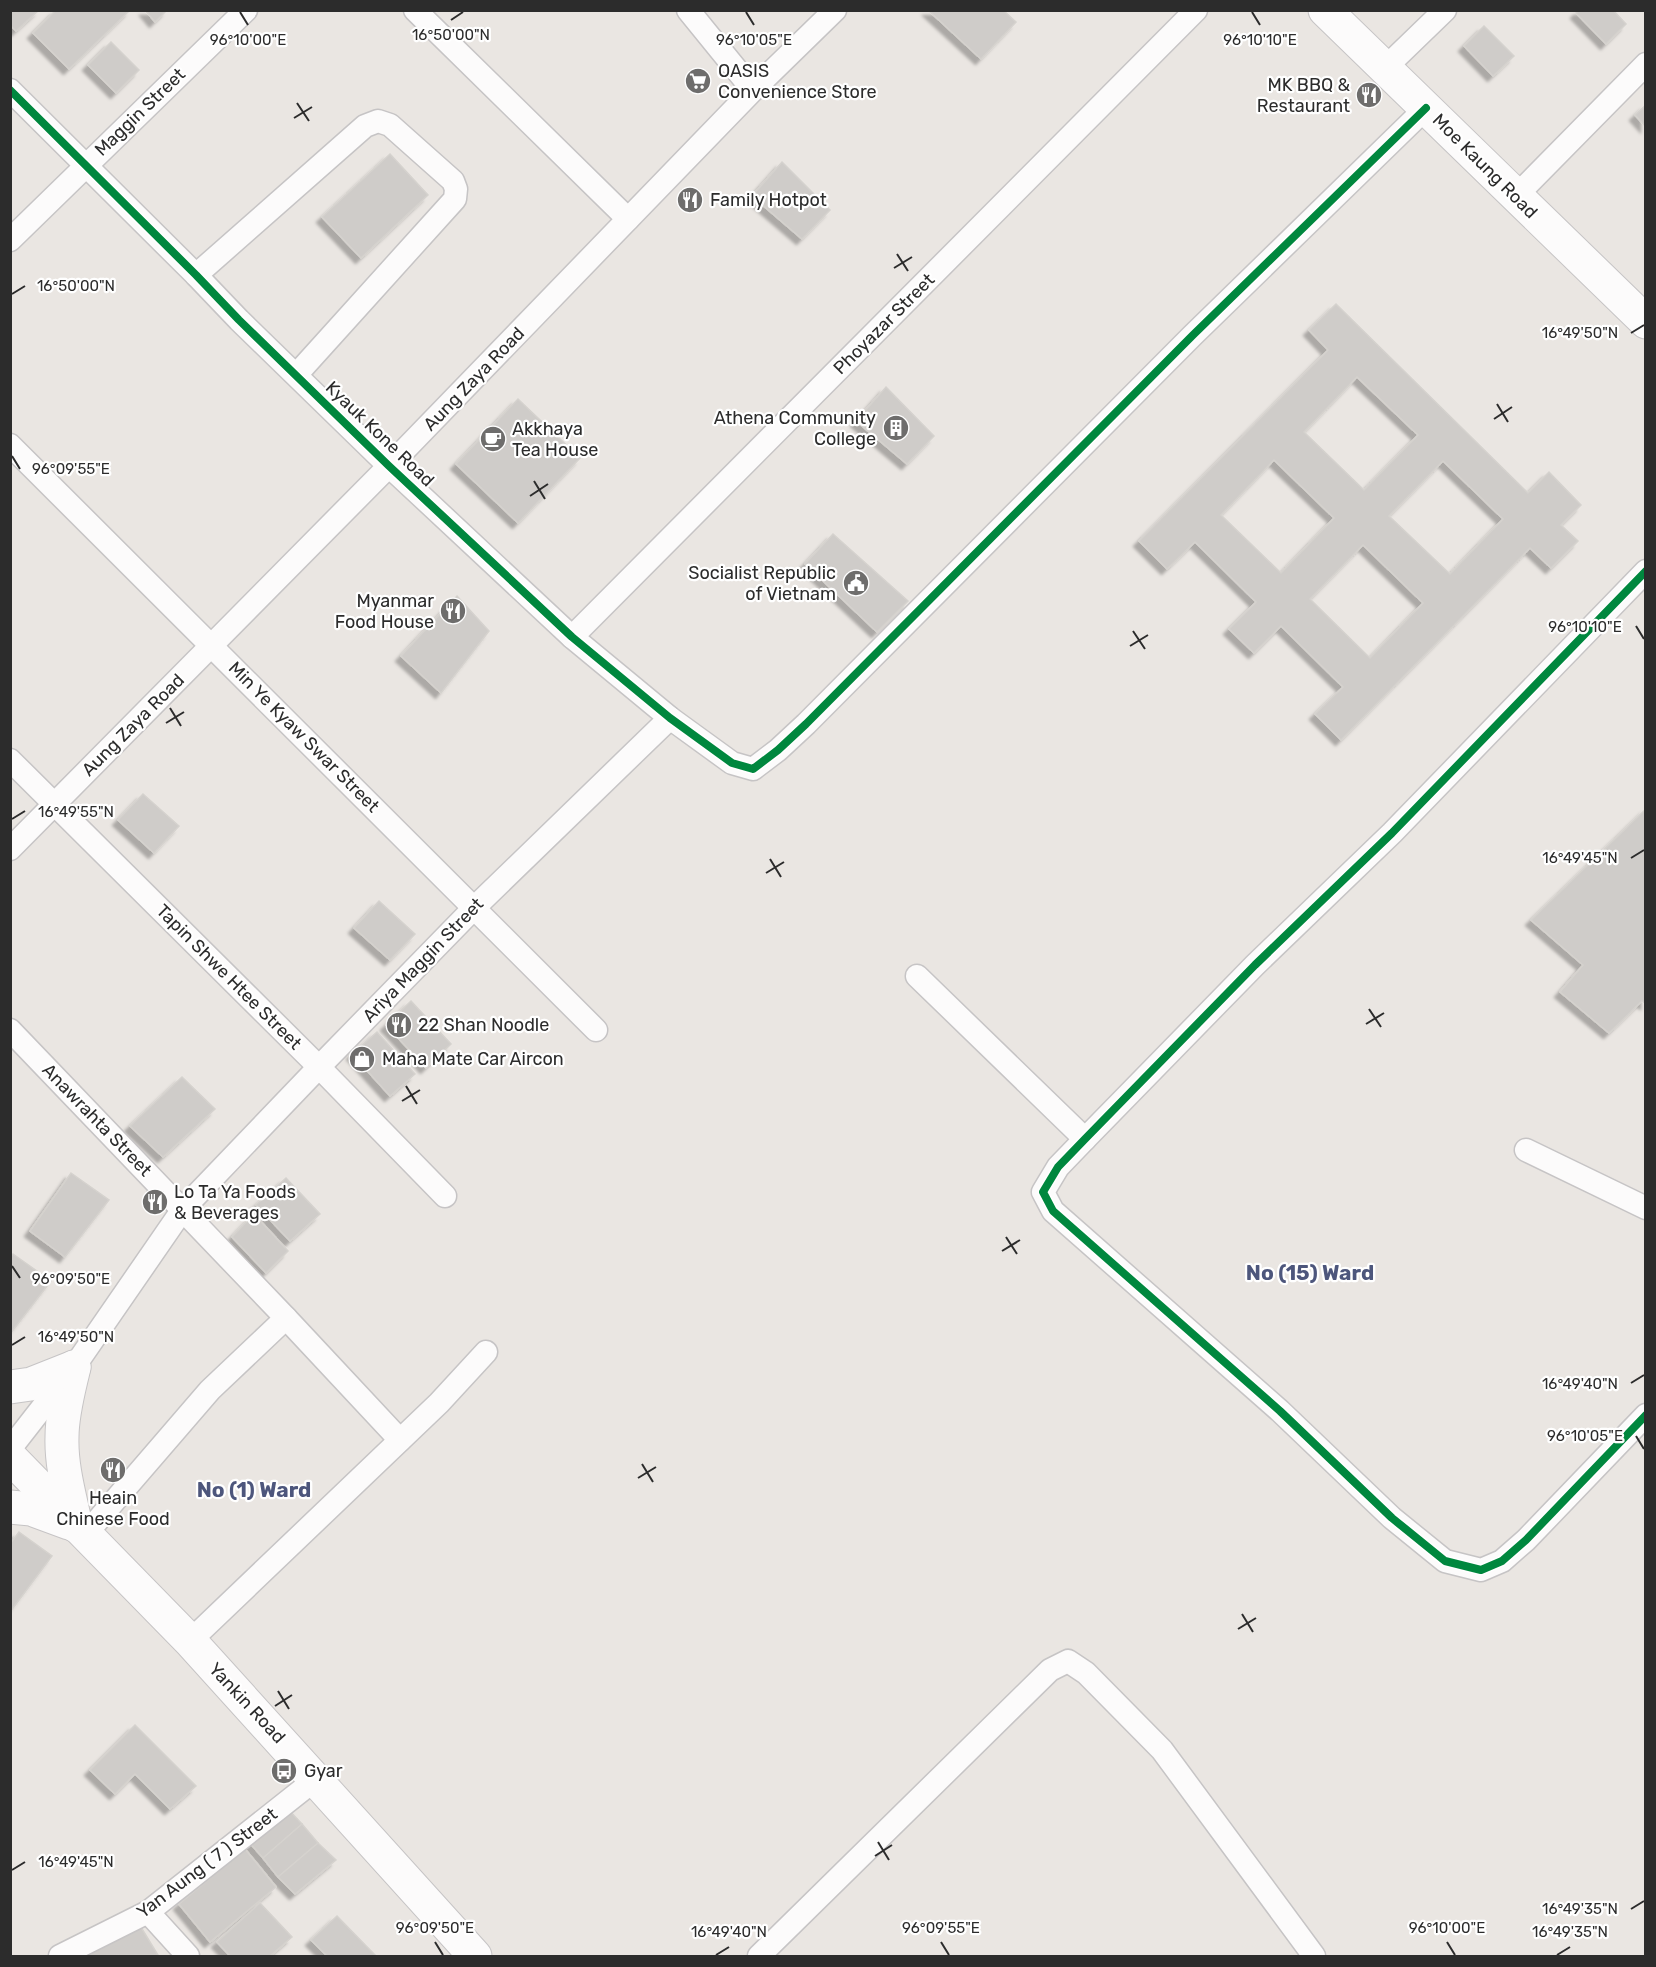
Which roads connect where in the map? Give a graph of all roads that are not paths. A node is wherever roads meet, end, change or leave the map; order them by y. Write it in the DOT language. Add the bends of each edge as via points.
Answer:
graph roads {
  1 [pos="246,10"];
  2 [pos="415,10"];
  3 [pos="688,10"];
  4 [pos="835,10"];
  5 [pos="1196,10"];
  6 [pos="1325,10"];
  7 [pos="1445,10"];
  8 [pos="1646,64"];
  9 [pos="1384,68"];
  10 [pos="10,90"];
  11 [pos="753,90"];
  12 [pos="1426,108"];
  13 [pos="85,165"];
  14 [pos="1515,196"];
  15 [pos="628,219"];
  16 [pos="10,240"];
  17 [pos="196,274"];
  18 [pos="1643,316"];
  19 [pos="297,374"];
  20 [pos="10,445"];
  21 [pos="389,466"];
  22 [pos="1646,571"];
  23 [pos="572,637"];
  24 [pos="213,646"];
  25 [pos="670,718"];
  26 [pos="10,760"];
  27 [pos="55,804"];
  28 [pos="10,849"];
  29 [pos="474,908"];
  30 [pos="917,976"];
  31 [pos="10,1030"];
  32 [pos="596,1030"];
  33 [pos="319,1067"];
  34 [pos="1085,1138"];
  35 [pos="1526,1150"];
  36 [pos="445,1196"];
  37 [pos="1646,1208"];
  38 [pos="183,1209"];
  39 [pos="286,1317"];
  40 [pos="486,1352"];
  41 [pos="74,1366"];
  42 [pos="10,1387"];
  43 [pos="1646,1415"];
  44 [pos="400,1440"];
  45 [pos="10,1449"];
  46 [pos="10,1457"];
  47 [pos="10,1507"];
  48 [pos="81,1530"];
  49 [pos="190,1641"];
  50 [pos="316,1779"];
  51 [pos="148,1912"];
  52 [pos="60,1956"];
  53 [pos="189,1956"];
  54 [pos="475,1956"];
  55 [pos="759,1956"];
  56 [pos="1314,1956"];
  1 -- 13 [label="street, Maggin Street"];
  2 -- 15 [label="street"];
  3 -- 11 [label="street"];
  4 -- 11 [label="street, Aung Zaya Road"];
  5 -- 23 [label="street, Phoyazar Street"];
  6 -- 9 [label="main road, Moe Kaung Road"];
  7 -- 9 [label="street"];
  8 -- 14 [label="street"];
  9 -- 12 [label="main road, Moe Kaung Road"];
  10 -- 13 [label="street, Kyauk Kone Road"];
  11 -- 15 [label="street, Aung Zaya Road"];
  12 -- 14 [label="main road, Moe Kaung Road"];
  12 -- 25 [label="street, Kyauk Kone Road" via="778,750 753,769 732,763"];
  13 -- 16 [label="street, Maggin Street"];
  13 -- 17 [label="street, Kyauk Kone Road"];
  14 -- 18 [label="main road, Moe Kaung Road"];
  15 -- 21 [label="street, Aung Zaya Road"];
  17 -- 19 [label="street, Kyauk Kone Road"];
  17 -- 19 [label="street" via="365,126 378,121 390,125 453,181 455,199"];
  19 -- 21 [label="street, Kyauk Kone Road"];
  20 -- 24 [label="street, Min Ye Kyaw Swar Street"];
  21 -- 23 [label="street, Kyauk Kone Road"];
  21 -- 24 [label="street, Aung Zaya Road"];
  22 -- 34 [label="street" via="1392,833"];
  23 -- 25 [label="street, Kyauk Kone Road"];
  24 -- 27 [label="street, Aung Zaya Road"];
  24 -- 29 [label="street, Min Ye Kyaw Swar Street"];
  25 -- 29 [label="street, Ariya Maggin Street"];
  26 -- 27 [label="street, Tapin Shwe Htee Street"];
  27 -- 28 [label="street, Aung Zaya Road"];
  27 -- 33 [label="street, Tapin Shwe Htee Street"];
  29 -- 32 [label="street, Min Ye Kyaw Swar Street"];
  29 -- 33 [label="street, Ariya Maggin Street"];
  30 -- 34 [label="street"];
  31 -- 38 [label="street, Anawrahta Street"];
  33 -- 36 [label="street, Tapin Shwe Htee Street"];
  33 -- 38 [label="street, Ariya Maggin Street"];
  34 -- 43 [label="street" via="1058,1167 1043,1192 1053,1211 1280,1411 1392,1518 1445,1561 1480,1570 1502,1561"];
  35 -- 37 [label="street"];
  38 -- 39 [label="street"];
  38 -- 41 [label="street, Ariya Maggin Street"];
  39 -- 44 [label="street"];
  39 -- 48 [label="street" via="210,1390"];
  40 -- 44 [label="street"];
  41 -- 42 [label="main road" via="31,1384"];
  41 -- 45 [label="street, Ariya Maggin Street"];
  41 -- 48 [label="main road" via="62,1436 64,1471"];
  44 -- 49 [label="street"];
  46 -- 48 [label="main road, Yankin Road"];
  47 -- 48 [label="main road" via="31,1509"];
  48 -- 49 [label="main road, Yankin Road"];
  49 -- 50 [label="main road, Yankin Road"];
  50 -- 51 [label="street, Yan Aung ( 7 ) Street"];
  50 -- 54 [label="main road, Yankin Road"];
  51 -- 52 [label="street, Yan Aung ( 7 ) Street"];
  51 -- 53 [label="street"];
  55 -- 56 [label="street" via="1050,1670 1068,1661 1086,1673 1162,1750"];
}
